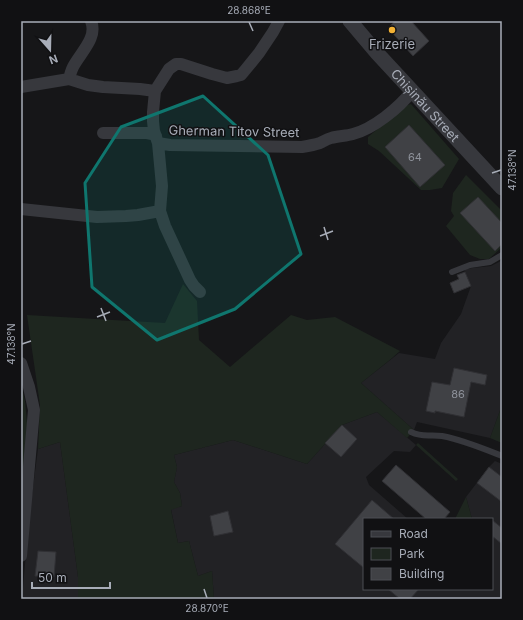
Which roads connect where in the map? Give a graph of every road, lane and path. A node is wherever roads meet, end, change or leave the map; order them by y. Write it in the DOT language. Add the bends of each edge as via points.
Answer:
graph roads {
  1 [pos="91,21"];
  2 [pos="279,21"];
  3 [pos="350,21"];
  4 [pos="69,79"];
  5 [pos="21,88"];
  6 [pos="155,91"];
  7 [pos="412,91"];
  8 [pos="103,132"];
  9 [pos="157,140"];
  10 [pos="502,188"];
  11 [pos="21,209"];
  12 [pos="160,211"];
  13 [pos="502,255"];
  14 [pos="452,272"];
  15 [pos="200,292"];
  16 [pos="21,363"];
  17 [pos="411,432"];
  18 [pos="502,456"];
  19 [pos="21,556"];
  1 -- 4 [label="street" via="93,29 87,47 73,67"];
  2 -- 6 [label="street" via="259,53 241,74 227,78 176,64 166,73"];
  3 -- 7 [label="street, Chișinău Street"];
  4 -- 5 [label="street"];
  4 -- 6 [label="street" via="88,85"];
  6 -- 9 [label="street" via="153,121"];
  7 -- 9 [label="street, Gherman Titov Street" via="387,116 364,130 302,147 170,145"];
  7 -- 10 [label="street, Chișinău Street"];
  8 -- 9 [label="street, Gherman Titov Street" via="148,133"];
  9 -- 12 [label="street" via="162,186"];
  11 -- 12 [label="street" via="97,217 132,216"];
  12 -- 15 [label="street" via="190,280"];
  13 -- 14 [label="lane" via="490,262 470,265"];
  16 -- 19 [label="street" via="34,410"];
  17 -- 18 [label="lane" via="418,436 441,436 473,444"];
}
